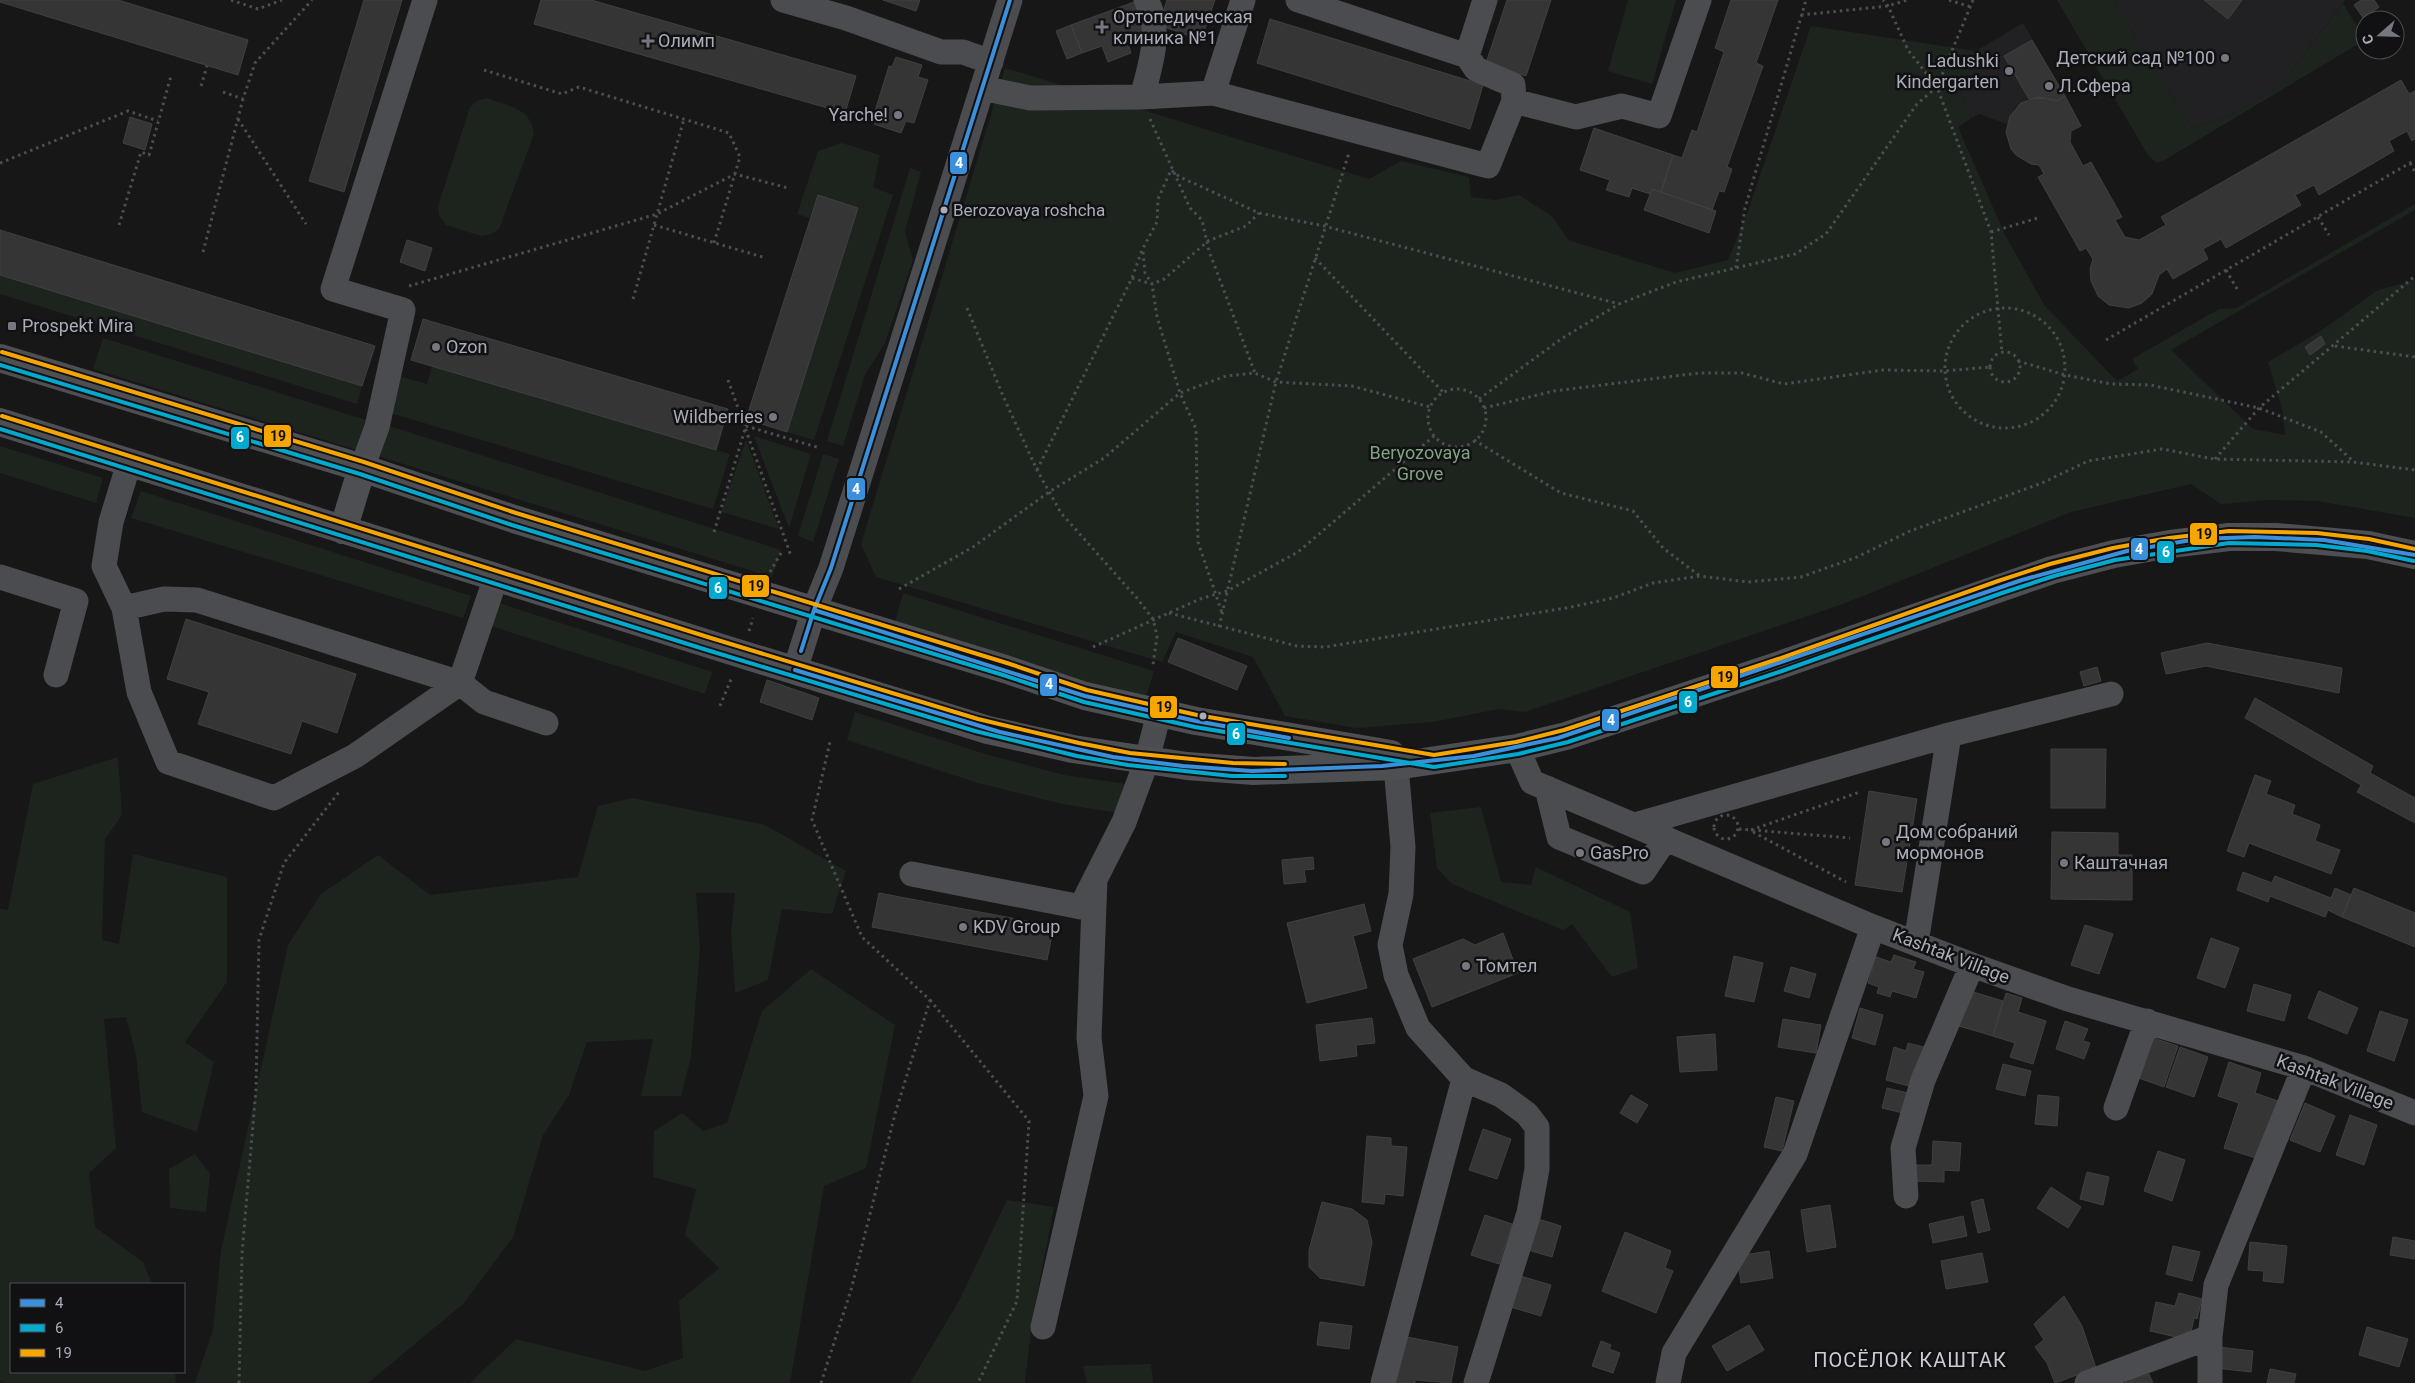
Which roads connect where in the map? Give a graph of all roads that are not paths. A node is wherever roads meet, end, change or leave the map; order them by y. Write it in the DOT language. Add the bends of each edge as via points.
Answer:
graph roads {
  1 [pos="425,0"];
  2 [pos="783,0"];
  3 [pos="1010,0"];
  4 [pos="1146,0"];
  5 [pos="1243,0"];
  6 [pos="1298,0"];
  7 [pos="1485,0"];
  8 [pos="1699,0"];
  9 [pos="1467,56"];
  10 [pos="991,62"];
  11 [pos="982,88"];
  12 [pos="1213,93"];
  13 [pos="1142,97"];
  14 [pos="1514,102"];
  15 [pos="0,358"];
  16 [pos="0,422"];
  17 [pos="129,462"];
  18 [pos="362,468"];
  19 [pos="343,530"];
  20 [pos="2415,555"];
  21 [pos="0,577"];
  22 [pos="496,577"];
  23 [pos="124,608"];
  24 [pos="814,610"];
  25 [pos="795,670"];
  26 [pos="56,675"];
  27 [pos="460,683"];
  28 [pos="2111,694"];
  29 [pos="1159,713"];
  30 [pos="546,724"];
  31 [pos="1949,735"];
  32 [pos="1517,748"];
  33 [pos="1147,760"];
  34 [pos="1434,761"];
  35 [pos="1396,766"];
  36 [pos="1547,788"];
  37 [pos="1635,825"];
  38 [pos="1666,838"];
  39 [pos="912,874"];
  40 [pos="1095,879"];
  41 [pos="1873,926"];
  42 [pos="1916,943"];
  43 [pos="1972,966"];
  44 [pos="2147,1021"];
  45 [pos="2304,1068"];
  46 [pos="1464,1079"];
  47 [pos="2116,1108"];
  48 [pos="2415,1113"];
  49 [pos="1906,1196"];
  50 [pos="1043,1327"];
  51 [pos="2210,1337"];
  52 [pos="1383,1383"];
  53 [pos="1476,1383"];
  54 [pos="1668,1383"];
  55 [pos="2087,1383"];
  56 [pos="2210,1383"];
  1 -- 18 [label="street" via="332,289 403,310 377,427"];
  2 -- 10 [label="street" via="846,18 941,52 963,52"];
  3 -- 10 [label="street"];
  4 -- 13 [label="street" via="1150,6 1156,48"];
  5 -- 12 [label="street"];
  6 -- 9 [label="street"];
  7 -- 9 [label="street"];
  8 -- 14 [label="street" via="1658,116 1622,106 1576,117"];
  9 -- 14 [label="street" via="1476,70 1514,86"];
  10 -- 11 [label="street"];
  11 -- 13 [label="street" via="1030,98"];
  11 -- 24 [label="street" via="834,559"];
  12 -- 13 [label="street"];
  12 -- 14 [label="street" via="1488,166"];
  15 -- 18 [label="main road"];
  16 -- 17 [label="main road"];
  17 -- 19 [label="main road"];
  17 -- 23 [label="street" via="111,522 104,566"];
  18 -- 19 [label="main road"];
  18 -- 24 [label="main road" via="514,519"];
  19 -- 22 [label="main road"];
  20 -- 32 [label="main road" via="2316,539 2229,536 2114,554 2052,570 1762,671 1566,736"];
  21 -- 26 [label="street" via="76,601"];
  22 -- 25 [label="main road"];
  22 -- 27 [label="street"];
  23 -- 27 [label="street" via="164,599 197,600"];
  23 -- 27 [label="street" via="139,692 168,762 274,798 355,756"];
  24 -- 25 [label="street"];
  24 -- 29 [label="main road" via="1085,696"];
  25 -- 33 [label="main road" via="988,730 1073,749"];
  27 -- 30 [label="street" via="484,702"];
  28 -- 31 [label="street"];
  29 -- 33 [label="street"];
  29 -- 34 [label="main road" via="1258,733"];
  31 -- 37 [label="street"];
  31 -- 42 [label="street"];
  32 -- 34 [label="main road"];
  32 -- 36 [label="street, Kashtak Village" via="1532,782"];
  33 -- 35 [label="main road" via="1254,771"];
  33 -- 40 [label="street" via="1124,822"];
  34 -- 35 [label="main road"];
  35 -- 46 [label="street" via="1403,847 1401,894 1390,945 1396,975 1418,1028"];
  36 -- 37 [label="street, Kashtak Village"];
  36 -- 38 [label="street" via="1559,837 1567,841 1643,872"];
  37 -- 38 [label="street, Kashtak Village"];
  38 -- 41 [label="street, Kashtak Village"];
  39 -- 40 [label="street" via="1081,907"];
  40 -- 50 [label="street" via="1089,1038 1096,1096"];
  41 -- 42 [label="street, Kashtak Village"];
  41 -- 54 [label="street" via="1795,1154 1674,1353"];
  42 -- 43 [label="street, Kashtak Village"];
  43 -- 44 [label="street, Kashtak Village" via="2068,999"];
  43 -- 49 [label="street" via="1923,1080 1905,1140"];
  44 -- 45 [label="street, Kashtak Village"];
  44 -- 47 [label="street"];
  45 -- 48 [label="street, Kashtak Village"];
  45 -- 51 [label="street" via="2216,1285"];
  46 -- 52 [label="street"];
  46 -- 53 [label="street" via="1501,1095 1527,1114 1537,1127 1537,1169 1530,1213"];
  51 -- 55 [label="street"];
  51 -- 56 [label="street"];
}
